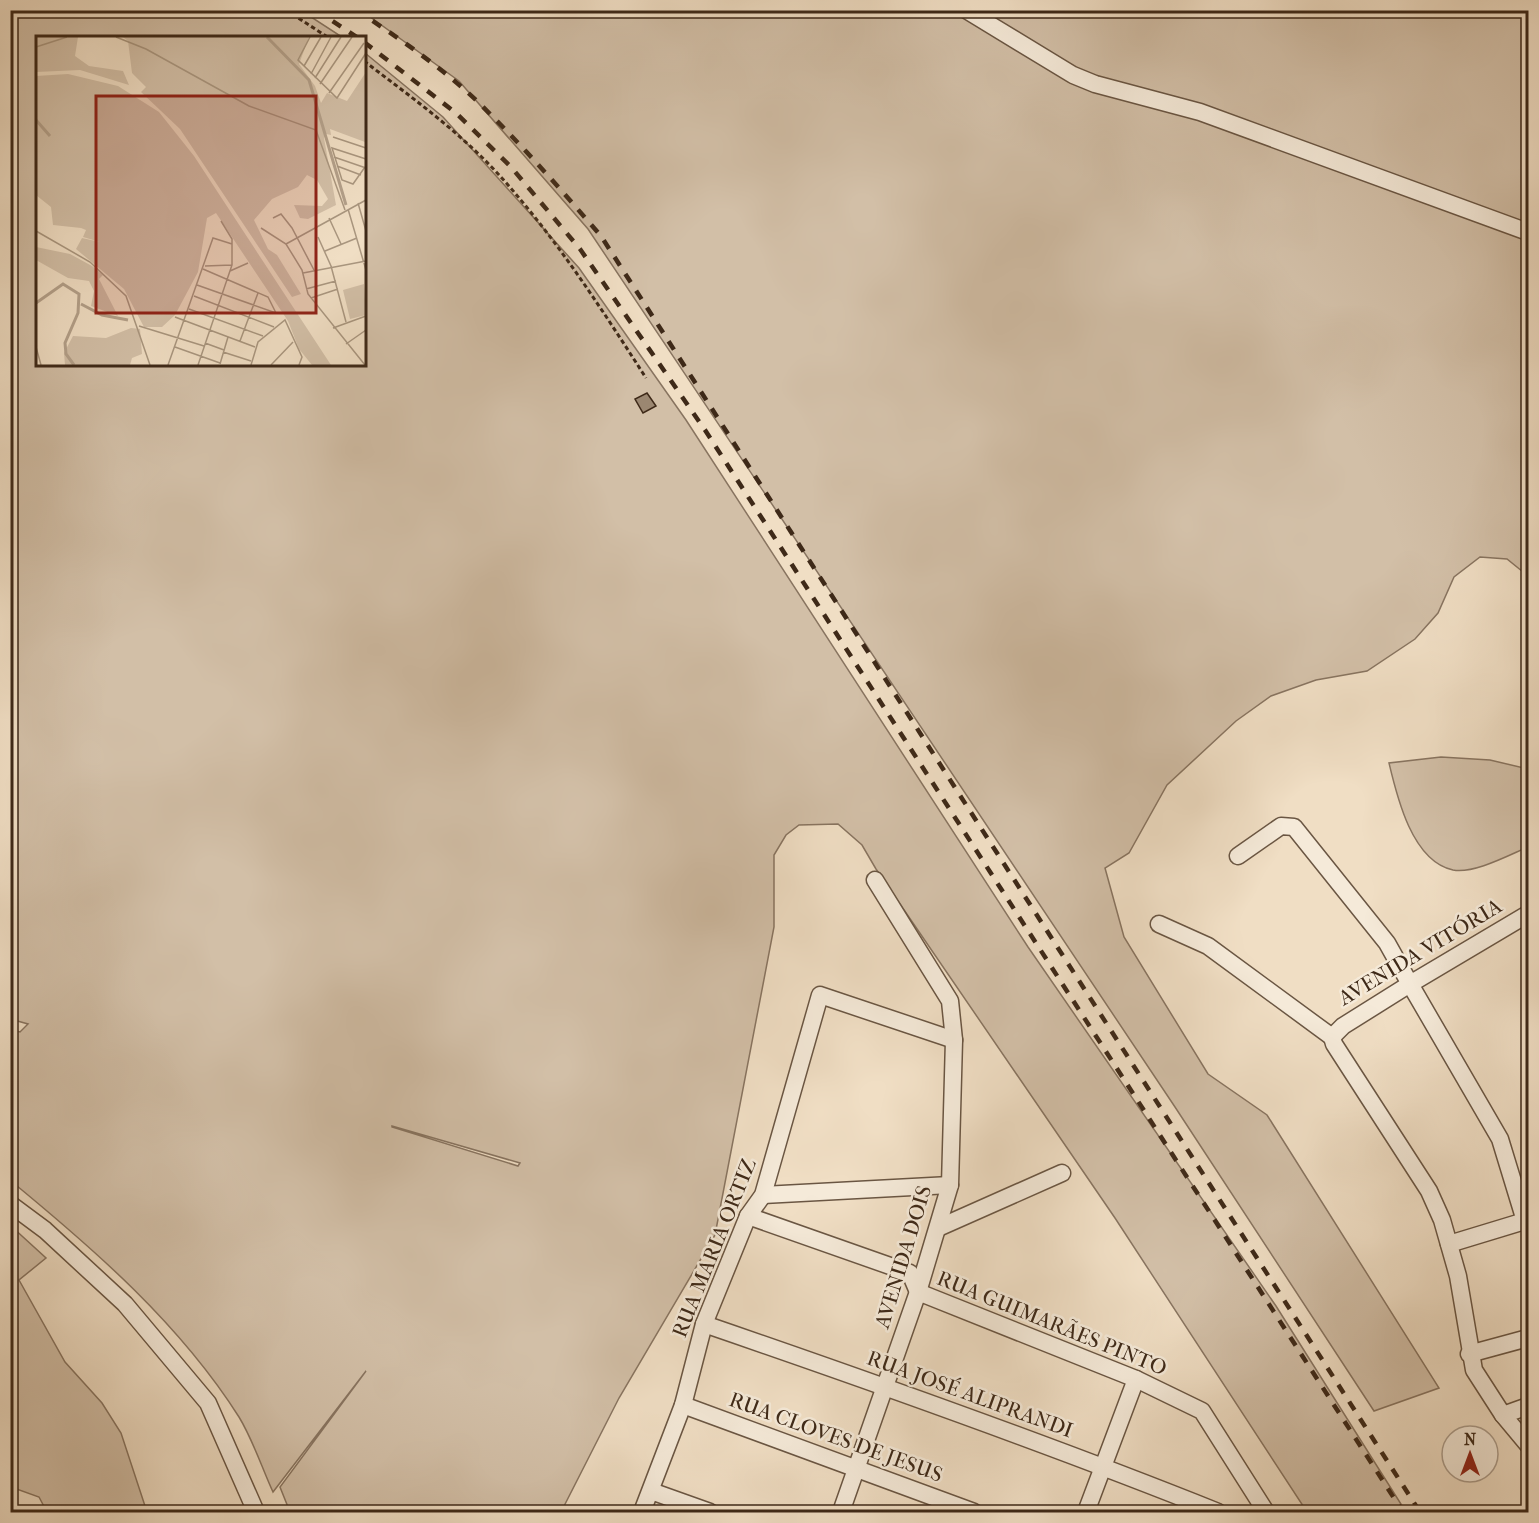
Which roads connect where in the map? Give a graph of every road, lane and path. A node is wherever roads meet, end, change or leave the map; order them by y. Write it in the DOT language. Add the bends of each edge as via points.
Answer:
graph roads {
  1 [pos="286,10"];
  2 [pos="966,10"];
  3 [pos="326,36"];
  4 [pos="366,63"];
  5 [pos="1528,232"];
  6 [pos="646,378"];
  7 [pos="1238,856"];
  8 [pos="875,880"];
  9 [pos="1528,914"];
  10 [pos="1159,924"];
  11 [pos="1410,984"];
  12 [pos="1332,1037"];
  13 [pos="954,1040"];
  14 [pos="1062,1173"];
  15 [pos="950,1185"];
  16 [pos="763,1195"];
  17 [pos="10,1204"];
  18 [pos="748,1216"];
  19 [pos="1527,1221"];
  20 [pos="938,1228"];
  21 [pos="1449,1244"];
  22 [pos="918,1292"];
  23 [pos="704,1324"];
  24 [pos="1528,1338"];
  25 [pos="1470,1354"];
  26 [pos="1136,1379"];
  27 [pos="885,1386"];
  28 [pos="683,1405"];
  29 [pos="1528,1406"];
  30 [pos="1503,1415"];
  31 [pos="1528,1445"];
  32 [pos="1103,1466"];
  33 [pos="857,1468"];
  34 [pos="651,1491"];
  35 [pos="256,1512"];
  36 [pos="642,1512"];
  37 [pos="710,1512"];
  38 [pos="841,1512"];
  39 [pos="974,1512"];
  40 [pos="1086,1512"];
  41 [pos="1218,1512"];
  42 [pos="1266,1512"];
  1 -- 3 [label="path"];
  2 -- 5 [label="street" via="1072,75 1209,116"];
  4 -- 6 [label="path" via="435,115 499,175 562,252"];
  7 -- 11 [label="street" via="1281,826 1294,826 1387,943"];
  8 -- 13 [label="street, AVENIDA DOIS" via="950,1001"];
  9 -- 11 [label="street, AVENIDA VITÓRIA"];
  10 -- 12 [label="street" via="1208,945"];
  11 -- 12 [label="street, AVENIDA VITÓRIA"];
  11 -- 19 [label="street" via="1500,1139"];
  12 -- 21 [label="street, AVENIDA VITÓRIA" via="1429,1191"];
  13 -- 15 [label="street, AVENIDA DOIS"];
  13 -- 16 [label="street, RUA MARIA ORTIZ" via="820,995"];
  14 -- 20 [label="street"];
  15 -- 16 [label="street"];
  15 -- 20 [label="street, AVENIDA DOIS"];
  16 -- 18 [label="street, RUA MARIA ORTIZ"];
  17 -- 35 [label="street" via="45,1230 124,1304 208,1403"];
  18 -- 22 [label="street, RUA GUIMARÃES PINTO" via="910,1273"];
  18 -- 23 [label="street, RUA MARIA ORTIZ"];
  19 -- 21 [label="street"];
  20 -- 22 [label="street, AVENIDA DOIS"];
  21 -- 25 [label="street, AVENIDA VITÓRIA"];
  22 -- 26 [label="street, RUA GUIMARÃES PINTO"];
  22 -- 27 [label="street, AVENIDA DOIS"];
  23 -- 27 [label="street, RUA JOSÉ ALIPRANDI"];
  23 -- 28 [label="street, RUA MARIA ORTIZ"];
  24 -- 25 [label="street"];
  25 -- 30 [label="street, AVENIDA VITÓRIA" via="1478,1378"];
  26 -- 32 [label="street"];
  26 -- 42 [label="street, RUA GUIMARÃES PINTO" via="1202,1411"];
  27 -- 32 [label="street, RUA JOSÉ ALIPRANDI"];
  27 -- 33 [label="street, AVENIDA DOIS"];
  28 -- 33 [label="street, RUA CLOVES DE JESUS"];
  28 -- 34 [label="street, RUA MARIA ORTIZ"];
  29 -- 30 [label="street"];
  30 -- 31 [label="street, AVENIDA VITÓRIA"];
  32 -- 40 [label="street"];
  32 -- 41 [label="street, RUA JOSÉ ALIPRANDI"];
  33 -- 38 [label="street, AVENIDA DOIS"];
  33 -- 39 [label="street, RUA CLOVES DE JESUS"];
  34 -- 36 [label="street, RUA MARIA ORTIZ"];
  34 -- 37 [label="street"];
}
